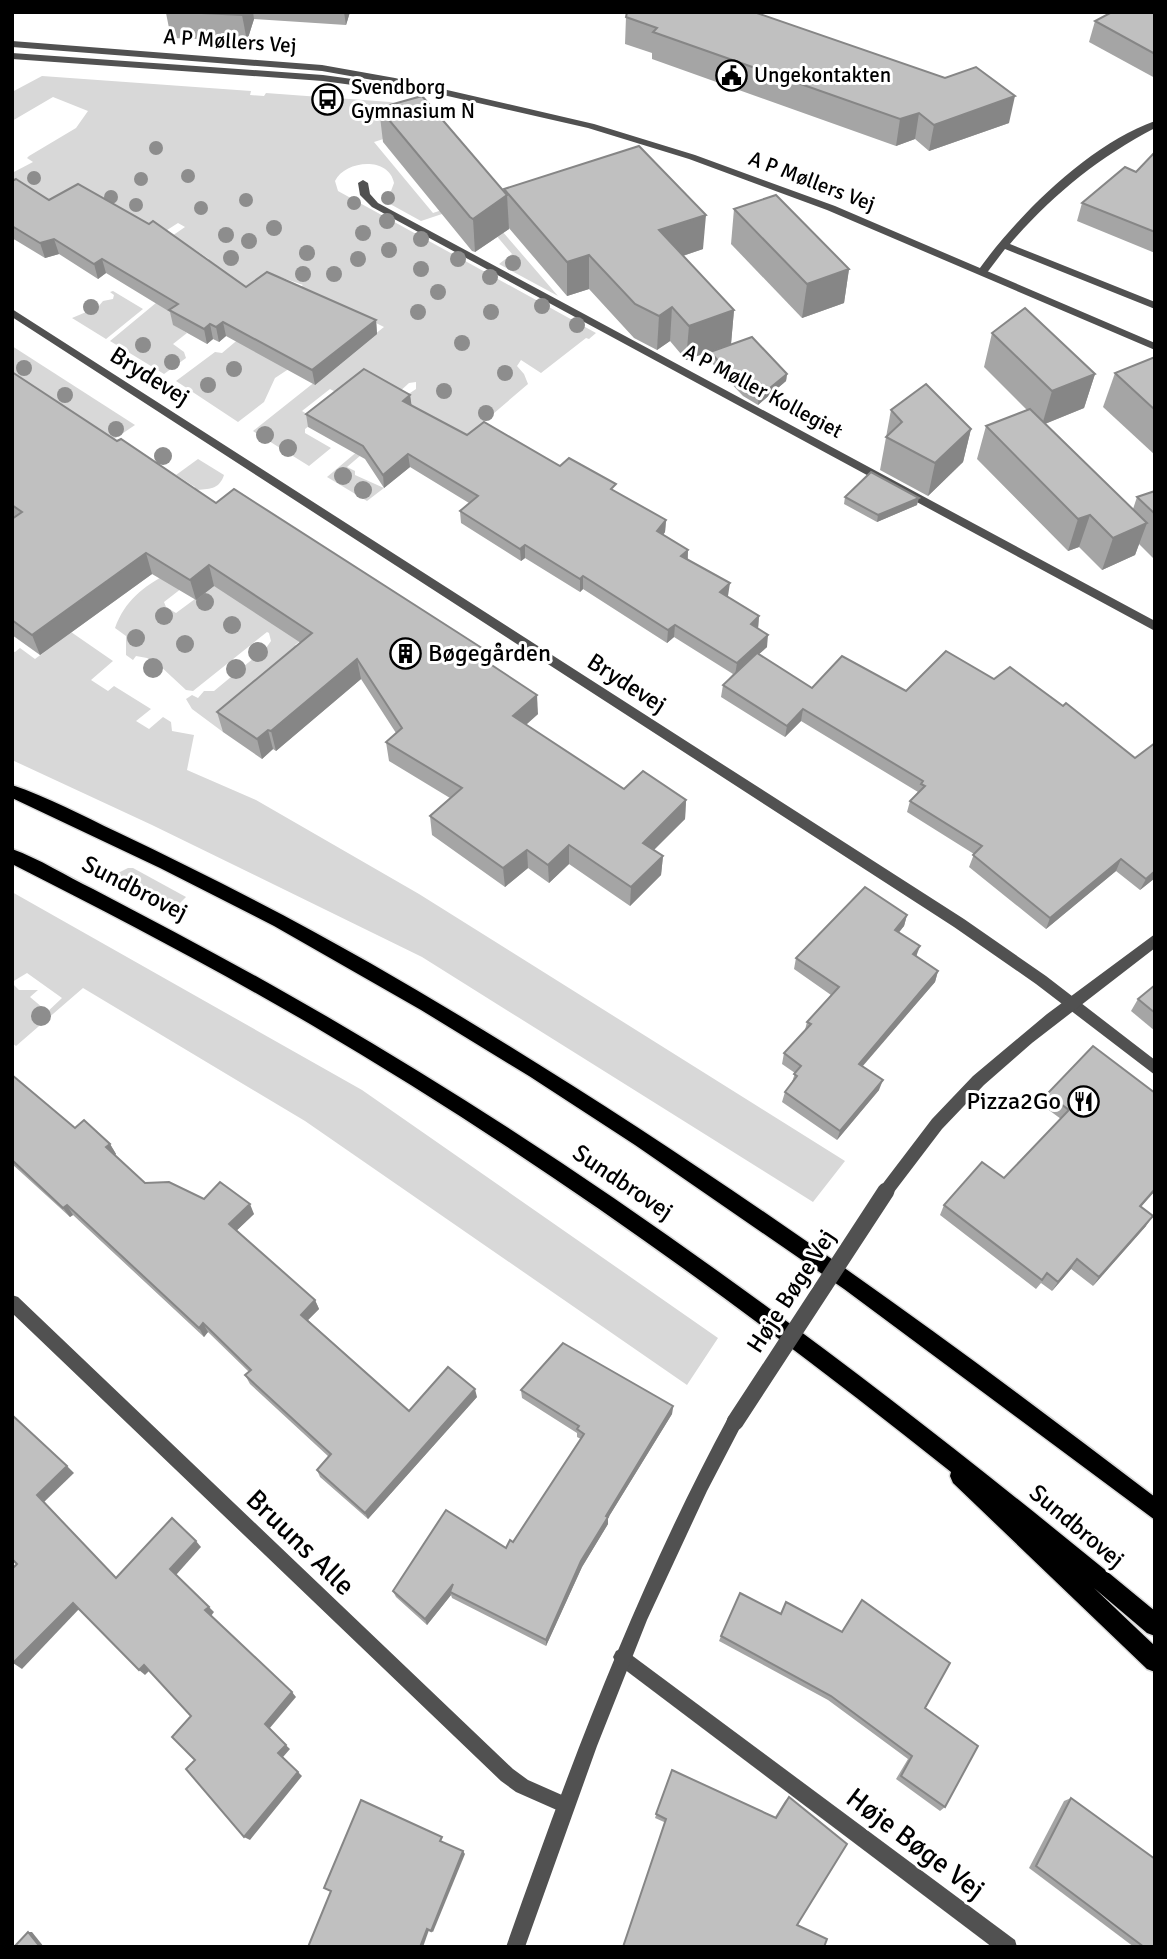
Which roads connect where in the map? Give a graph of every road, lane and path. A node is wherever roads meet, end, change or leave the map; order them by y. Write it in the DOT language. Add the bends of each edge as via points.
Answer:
graph roads {
  1 [pos="12,44"];
  2 [pos="12,56"];
  3 [pos="441,94"];
  4 [pos="1155,124"];
  5 [pos="363,183"];
  6 [pos="1002,244"];
  7 [pos="982,272"];
  8 [pos="1155,306"];
  9 [pos="12,312"];
  10 [pos="1155,347"];
  11 [pos="1155,627"];
  12 [pos="12,791"];
  13 [pos="12,856"];
  14 [pos="1155,940"];
  15 [pos="1072,1005"];
  16 [pos="1155,1069"];
  17 [pos="12,1302"];
  18 [pos="881,1402"];
  19 [pos="1155,1510"];
  20 [pos="1155,1625"];
  21 [pos="622,1657"];
  22 [pos="1155,1661"];
  23 [pos="565,1805"];
  24 [pos="515,1947"];
  25 [pos="1008,1947"];
  1 -- 3 [label="street, A P Møllers Vej" via="322,68"];
  2 -- 3 [label="street, A P Møllers Vej" via="323,78"];
  3 -- 7 [label="street, A P Møllers Vej" via="591,127 692,157 831,208"];
  4 -- 6 [label="street" via="1094,161"];
  5 -- 11 [label="street, A P Møller Kollegiet" via="367,198 375,205"];
  6 -- 7 [label="street"];
  6 -- 8 [label="street"];
  7 -- 10 [label="street, A P Møllers Vej"];
  9 -- 15 [label="street, Brydevej" via="959,923"];
  12 -- 19 [label="main road, Sundbrovej" via="248,904 535,1071 795,1244 1027,1411"];
  13 -- 18 [label="main road, Sundbrovej" via="150,924 431,1088 657,1237"];
  14 -- 15 [label="street, Høje Bøge Vej"];
  15 -- 16 [label="street, Brydevej"];
  15 -- 21 [label="street, Høje Bøge Vej, bridge" via="976,1082 886,1191 735,1422 676,1531"];
  17 -- 23 [label="street, Bruuns Alle" via="507,1775"];
  18 -- 20 [label="main road, Sundbrovej"];
  18 -- 22 [label="main road"];
  21 -- 23 [label="street, Høje Bøge Vej"];
  21 -- 25 [label="street, Høje Bøge Vej"];
  23 -- 24 [label="street, Høje Bøge Vej"];
}
